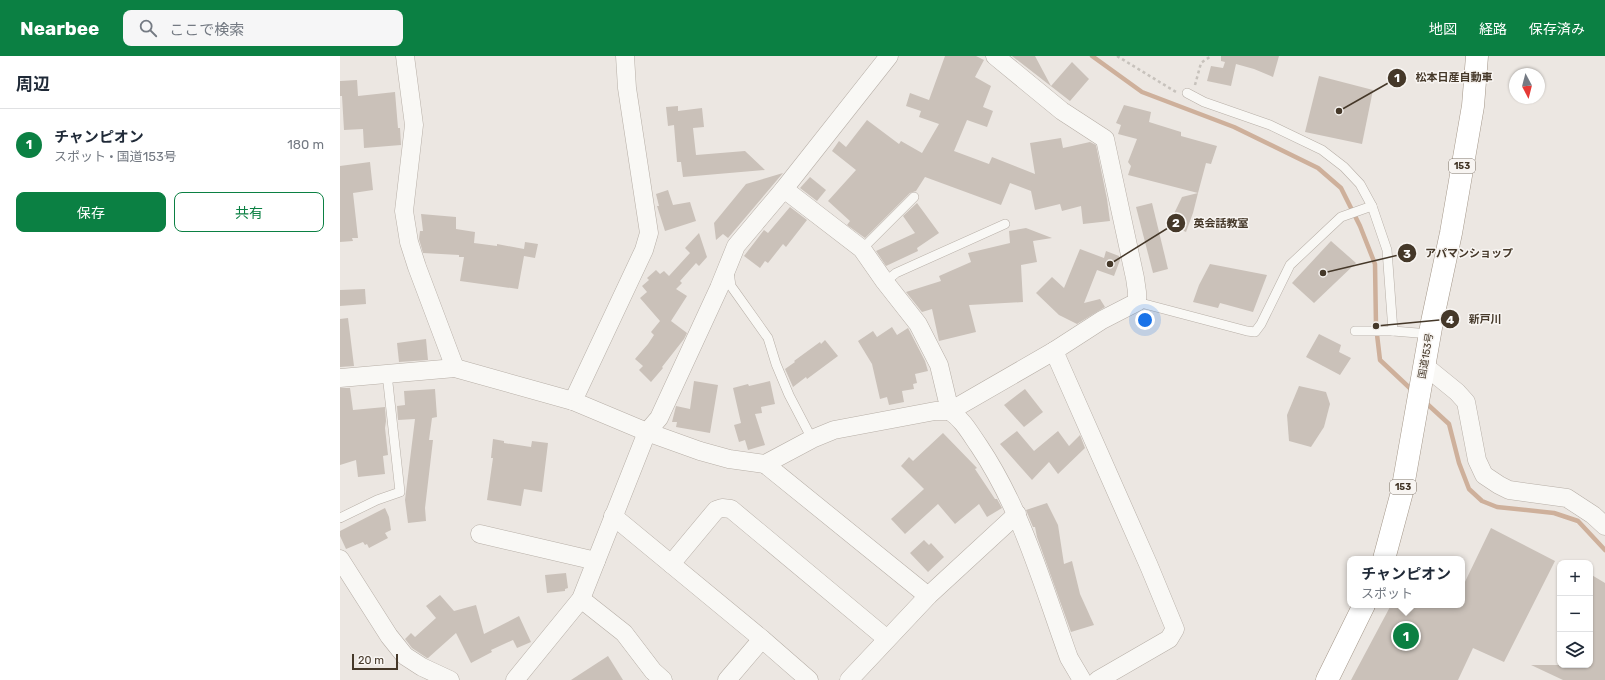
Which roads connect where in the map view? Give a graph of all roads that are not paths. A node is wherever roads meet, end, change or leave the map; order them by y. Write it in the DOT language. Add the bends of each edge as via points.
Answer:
graph roads {
  1 [pos="405,56"];
  2 [pos="625,56"];
  3 [pos="889,56"];
  4 [pos="995,56"];
  5 [pos="1477,56"];
  6 [pos="1187,93"];
  7 [pos="784,189"];
  8 [pos="914,197"];
  9 [pos="1367,208"];
  10 [pos="1005,224"];
  11 [pos="862,248"];
  12 [pos="728,267"];
  13 [pos="884,282"];
  14 [pos="1137,302"];
  15 [pos="1355,331"];
  16 [pos="1390,331"];
  17 [pos="1430,334"];
  18 [pos="1054,351"];
  19 [pos="455,368"];
  20 [pos="1424,372"];
  21 [pos="387,374"];
  22 [pos="340,378"];
  23 [pos="573,401"];
  24 [pos="950,411"];
  25 [pos="647,432"];
  26 [pos="812,439"];
  27 [pos="765,464"];
  28 [pos="1017,514"];
  29 [pos="613,516"];
  30 [pos="340,518"];
  31 [pos="1605,526"];
  32 [pos="480,534"];
  33 [pos="1385,556"];
  34 [pos="340,559"];
  35 [pos="596,561"];
  36 [pos="671,564"];
  37 [pos="928,596"];
  38 [pos="581,599"];
  39 [pos="1363,608"];
  40 [pos="762,639"];
  41 [pos="887,639"];
  42 [pos="450,680"];
  43 [pos="515,680"];
  44 [pos="663,680"];
  45 [pos="727,680"];
  46 [pos="809,680"];
  47 [pos="849,680"];
  48 [pos="1082,680"];
  49 [pos="1098,680"];
  50 [pos="1327,680"];
  1 -- 19 [label="street" via="414,125 404,211 409,242 417,268"];
  2 -- 23 [label="street" via="629,104 649,233 644,250"];
  3 -- 7 [label="street"];
  4 -- 14 [label="street" via="1062,111 1105,139 1135,278"];
  5 -- 17 [label="highway, 国道153号 / 153" via="1473,106"];
  6 -- 9 [label="lane" via="1204,102 1270,125 1322,150 1344,167 1360,184"];
  7 -- 11 [label="street"];
  7 -- 12 [label="street" via="736,246"];
  8 -- 11 [label="lane"];
  9 -- 14 [label="lane" via="1341,217 1290,265 1261,324 1254,332"];
  9 -- 16 [label="lane" via="1387,250"];
  10 -- 13 [label="lane" via="896,273"];
  11 -- 13 [label="street"];
  12 -- 25 [label="street" via="659,418"];
  12 -- 26 [label="lane" via="731,286 768,338 789,395"];
  13 -- 24 [label="street" via="918,324 939,365"];
  14 -- 18 [label="street" via="1102,320"];
  15 -- 16 [label="lane"];
  16 -- 17 [label="lane"];
  17 -- 20 [label="highway, 国道153号 / 153"];
  18 -- 24 [label="street"];
  18 -- 49 [label="street" via="1150,566 1175,629 1169,639"];
  19 -- 21 [label="street"];
  19 -- 23 [label="street"];
  20 -- 31 [label="street" via="1457,392 1466,402 1478,460 1484,475 1509,490 1567,498"];
  20 -- 33 [label="highway, 国道153号 / 153" via="1402,492"];
  21 -- 22 [label="street"];
  21 -- 30 [label="lane" via="400,492"];
  23 -- 25 [label="street"];
  24 -- 26 [label="street" via="935,411 834,430"];
  24 -- 28 [label="street" via="961,419 992,465"];
  25 -- 27 [label="street" via="729,459"];
  25 -- 29 [label="street"];
  26 -- 27 [label="street"];
  27 -- 37 [label="street"];
  28 -- 37 [label="street"];
  28 -- 48 [label="street" via="1069,658"];
  29 -- 35 [label="street"];
  29 -- 36 [label="street"];
  32 -- 35 [label="street"];
  34 -- 42 [label="street" via="405,656"];
  35 -- 38 [label="street"];
  36 -- 40 [label="street"];
  36 -- 41 [label="street" via="716,510 731,509"];
  37 -- 41 [label="street"];
  38 -- 43 [label="street"];
  38 -- 44 [label="street" via="624,633"];
  39 -- 50 [label="highway"];
  40 -- 45 [label="street"];
  40 -- 46 [label="street"];
  41 -- 47 [label="street"];
}
